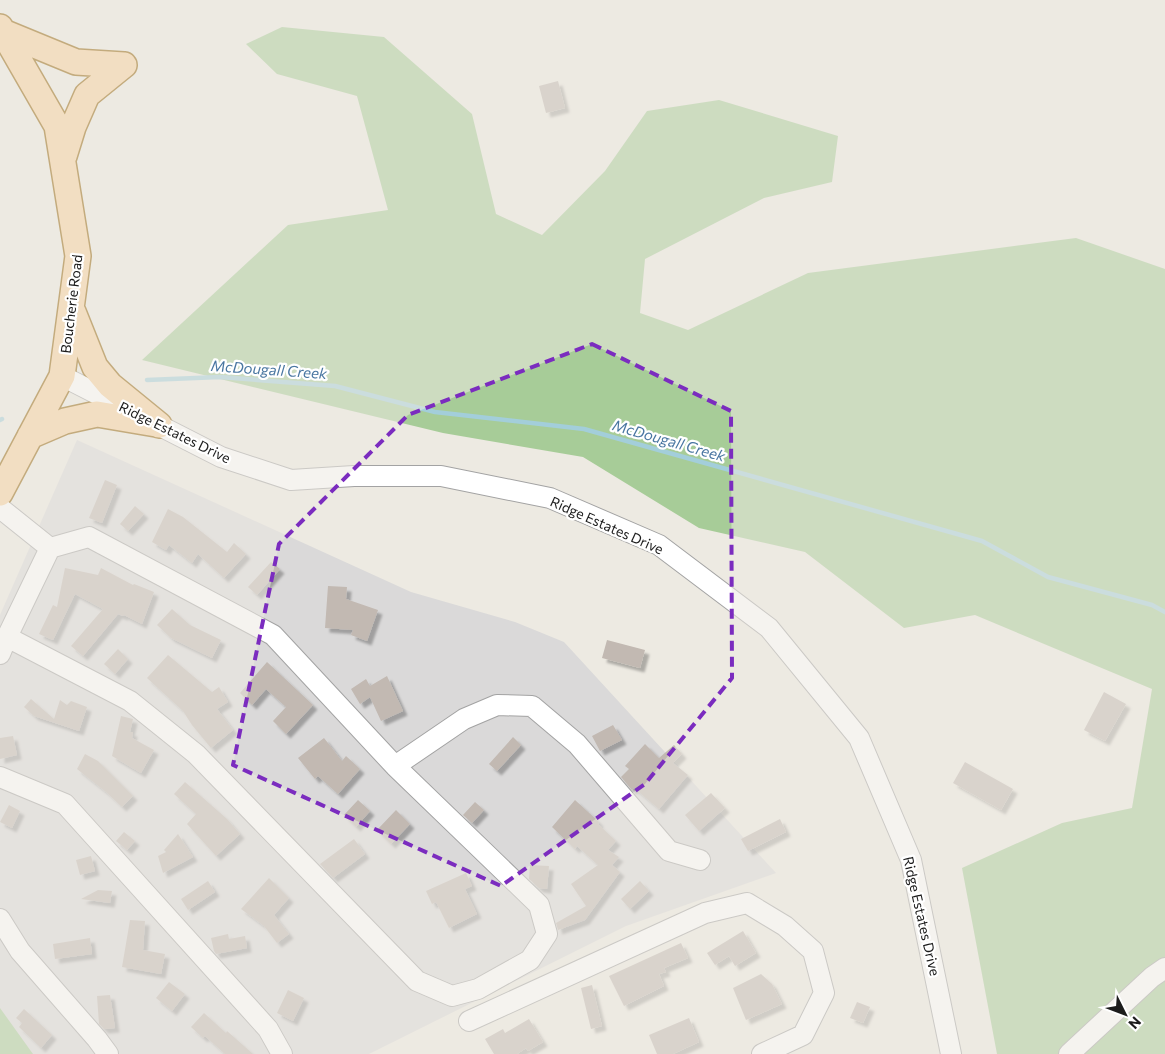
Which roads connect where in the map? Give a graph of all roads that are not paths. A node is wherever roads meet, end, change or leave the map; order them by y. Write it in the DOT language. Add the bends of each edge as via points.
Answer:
graph roads {
  1 [pos="2,29"];
  2 [pos="63,158"];
  3 [pos="71,307"];
  4 [pos="62,376"];
  5 [pos="159,425"];
  6 [pos="30,436"];
  7 [pos="0,493"];
  8 [pos="0,508"];
  9 [pos="50,548"];
  10 [pos="3,645"];
  11 [pos="395,766"];
  12 [pos="0,777"];
  13 [pos="700,860"];
  14 [pos="0,919"];
  15 [pos="1165,968"];
  16 [pos="469,1021"];
  17 [pos="108,1054"];
  18 [pos="282,1054"];
  19 [pos="762,1054"];
  20 [pos="951,1054"];
  21 [pos="1069,1054"];
  1 -- 2 [label="main road, Boucherie Road" via="57,126"];
  1 -- 2 [label="main road" via="76,62 124,65 87,94"];
  2 -- 3 [label="main road, Boucherie Road" via="78,256"];
  3 -- 4 [label="main road, Boucherie Road"];
  3 -- 5 [label="main road" via="95,367 110,385"];
  4 -- 5 [label="street, Ridge Estates Drive"];
  4 -- 6 [label="main road, Boucherie Road"];
  5 -- 6 [label="main road" via="97,414 65,421"];
  5 -- 20 [label="street, Ridge Estates Drive" via="220,456 291,480 441,476 550,498 659,545 769,628 859,738 911,860"];
  6 -- 7 [label="main road, Boucherie Road"];
  8 -- 9 [label="street"];
  9 -- 10 [label="street"];
  9 -- 11 [label="street" via="89,537 273,634"];
  10 -- 11 [label="street" via="130,701 196,754 417,981 452,996 478,989 530,960 547,934 538,905"];
  11 -- 13 [label="street" via="464,719 497,705 532,706 577,744 669,851"];
  12 -- 18 [label="street" via="65,804 268,1029"];
  14 -- 17 [label="street" via="20,951"];
  15 -- 21 [label="street"];
  16 -- 19 [label="street" via="705,913 747,903 785,926 813,951 824,993 803,1036"];
}
